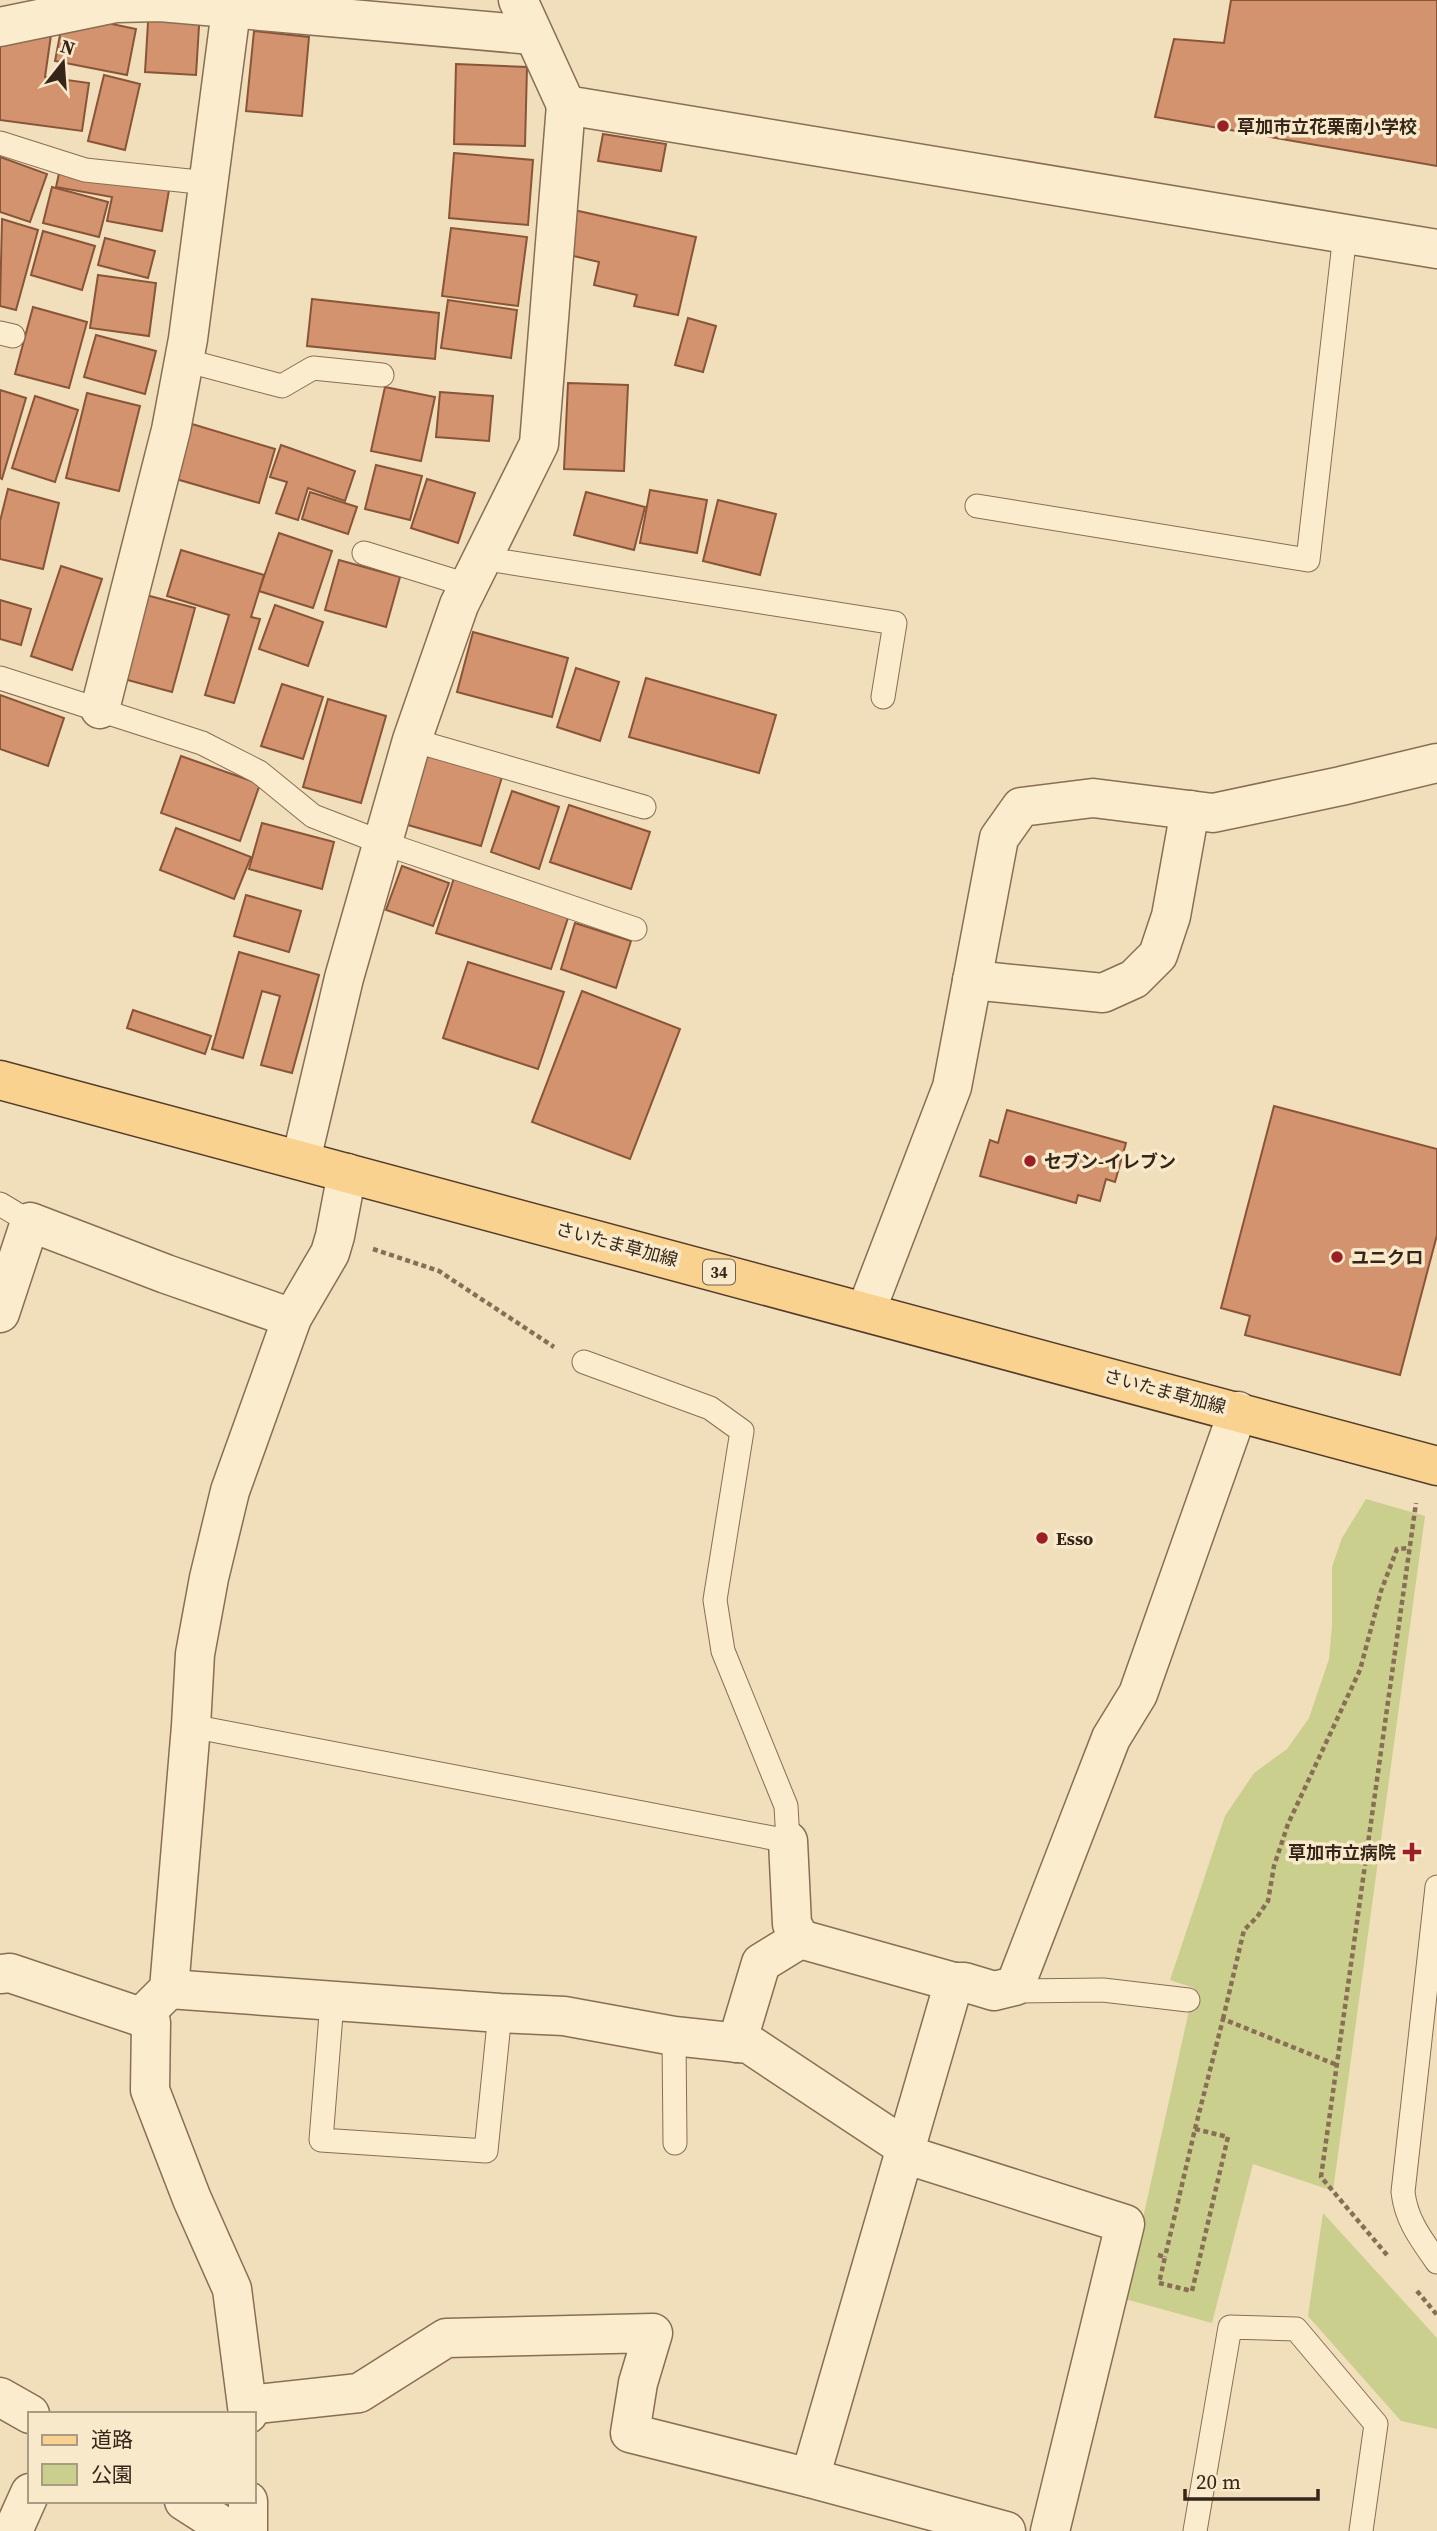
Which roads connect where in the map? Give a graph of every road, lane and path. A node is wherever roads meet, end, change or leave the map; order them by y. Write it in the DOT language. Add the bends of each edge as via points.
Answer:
graph roads {
  1 [pos="518,0"];
  2 [pos="231,10"];
  3 [pos="0,27"];
  4 [pos="532,35"];
  5 [pos="566,105"];
  6 [pos="0,144"];
  7 [pos="208,183"];
  8 [pos="1345,234"];
  9 [pos="1437,249"];
  10 [pos="184,360"];
  11 [pos="382,375"];
  12 [pos="978,506"];
  13 [pos="364,553"];
  14 [pos="474,572"];
  15 [pos="0,678"];
  16 [pos="883,697"];
  17 [pos="100,709"];
  18 [pos="412,740"];
  19 [pos="1437,763"];
  20 [pos="644,807"];
  21 [pos="1190,810"];
  22 [pos="383,843"];
  23 [pos="635,929"];
  24 [pos="972,980"];
  25 [pos="0,1080"];
  26 [pos="301,1160"];
  27 [pos="347,1173"];
  28 [pos="15,1213"];
  29 [pos="335,1236"];
  30 [pos="866,1311"];
  31 [pos="0,1313"];
  32 [pos="292,1318"];
  33 [pos="584,1362"];
  34 [pos="1238,1411"];
  35 [pos="1437,1466"];
  36 [pos="1417,1500"];
  37 [pos="1410,1548"];
  38 [pos="191,1726"];
  39 [pos="788,1841"];
  40 [pos="1437,1887"];
  41 [pos="800,1939"];
  42 [pos="0,1974"];
  43 [pos="954,1982"];
  44 [pos="169,1989"];
  45 [pos="994,1991"];
  46 [pos="1188,2000"];
  47 [pos="331,2002"];
  48 [pos="500,2013"];
  49 [pos="141,2017"];
  50 [pos="1223,2019"];
  51 [pos="674,2036"];
  52 [pos="737,2043"];
  53 [pos="1337,2065"];
  54 [pos="1195,2129"];
  55 [pos="675,2143"];
  56 [pos="905,2151"];
  57 [pos="1120,2247"];
  58 [pos="1165,2257"];
  59 [pos="1392,2262"];
  60 [pos="1437,2262"];
  61 [pos="1410,2283"];
  62 [pos="1437,2315"];
  63 [pos="0,2398"];
  64 [pos="248,2409"];
  65 [pos="28,2413"];
  66 [pos="810,2478"];
  67 [pos="28,2497"];
  68 [pos="187,2503"];
  69 [pos="248,2503"];
  70 [pos="13,2531"];
  71 [pos="231,2531"];
  72 [pos="248,2531"];
  73 [pos="1006,2531"];
  74 [pos="1051,2531"];
  75 [pos="1195,2531"];
  76 [pos="1361,2531"];
  1 -- 4 [label="street"];
  2 -- 3 [label="street" via="160,2 116,3"];
  2 -- 4 [label="street"];
  2 -- 7 [label="street"];
  4 -- 5 [label="street"];
  5 -- 8 [label="street"];
  5 -- 14 [label="street" via="539,444"];
  6 -- 7 [label="lane" via="85,170"];
  7 -- 10 [label="street"];
  8 -- 9 [label="street"];
  8 -- 12 [label="lane" via="1308,559"];
  10 -- 11 [label="lane" via="282,387 313,368"];
  10 -- 17 [label="street" via="171,430"];
  13 -- 14 [label="lane"];
  14 -- 16 [label="lane" via="895,623"];
  14 -- 18 [label="street"];
  15 -- 17 [label="lane"];
  17 -- 22 [label="lane" via="202,743 258,772 313,816"];
  18 -- 20 [label="lane"];
  18 -- 22 [label="street"];
  19 -- 21 [label="street" via="1213,813"];
  21 -- 24 [label="street" via="1171,916 1158,955 1135,979 1102,993"];
  21 -- 24 [label="street" via="1093,798 1021,807 999,838"];
  22 -- 23 [label="lane"];
  22 -- 26 [label="street" via="344,978"];
  24 -- 30 [label="street" via="952,1087"];
  25 -- 26 [label="main road, さいたま草加線 / 34"];
  26 -- 27 [label="main road, さいたま草加線 / 34"];
  27 -- 29 [label="street"];
  27 -- 30 [label="main road, さいたま草加線 / 34"];
  28 -- 31 [label="street"];
  28 -- 32 [label="street" via="166,1274"];
  29 -- 32 [label="street" via="330,1254"];
  29 -- 33 [label="path" via="439,1271 579,1364"];
  30 -- 34 [label="main road, さいたま草加線 / 34"];
  32 -- 38 [label="street" via="230,1491 195,1654"];
  33 -- 39 [label="lane" via="710,1408 743,1430 715,1600 723,1651 786,1806"];
  34 -- 35 [label="main road, さいたま草加線 / 34"];
  34 -- 45 [label="street" via="1138,1694 1111,1738 1015,1986"];
  36 -- 37 [label="path"];
  37 -- 50 [label="path" via="1397,1549 1360,1670 1288,1824 1268,1901 1244,1930"];
  37 -- 53 [label="path"];
  38 -- 39 [label="lane"];
  38 -- 44 [label="street"];
  39 -- 41 [label="street" via="792,1924"];
  40 -- 60 [label="lane" via="1403,2192 1410,2222"];
  41 -- 43 [label="street"];
  41 -- 52 [label="street" via="761,1963"];
  42 -- 49 [label="street" via="10,1973"];
  43 -- 45 [label="street"];
  43 -- 56 [label="street"];
  44 -- 47 [label="street"];
  44 -- 49 [label="street"];
  45 -- 46 [label="lane" via="1103,1990"];
  47 -- 48 [label="street"];
  47 -- 48 [label="lane" via="321,2140 486,2151"];
  48 -- 51 [label="street" via="564,2016"];
  49 -- 64 [label="street" via="151,2022 150,2090 233,2289"];
  50 -- 53 [label="path"];
  50 -- 54 [label="path"];
  51 -- 52 [label="street"];
  51 -- 55 [label="lane"];
  52 -- 56 [label="street" via="748,2045"];
  53 -- 59 [label="path" via="1321,2176"];
  54 -- 58 [label="path"];
  54 -- 58 [label="path" via="1228,2137 1192,2291 1159,2283"];
  56 -- 57 [label="street" via="1125,2224"];
  56 -- 66 [label="street"];
  57 -- 58 [label="path"];
  57 -- 74 [label="street"];
  61 -- 62 [label="path"];
  63 -- 65 [label="street"];
  64 -- 66 [label="street" via="359,2393 446,2338 653,2333 630,2433"];
  66 -- 73 [label="street"];
  67 -- 70 [label="street"];
  68 -- 71 [label="street"];
  69 -- 72 [label="street"];
  75 -- 76 [label="lane" via="1230,2327 1296,2329 1376,2424"];
}
